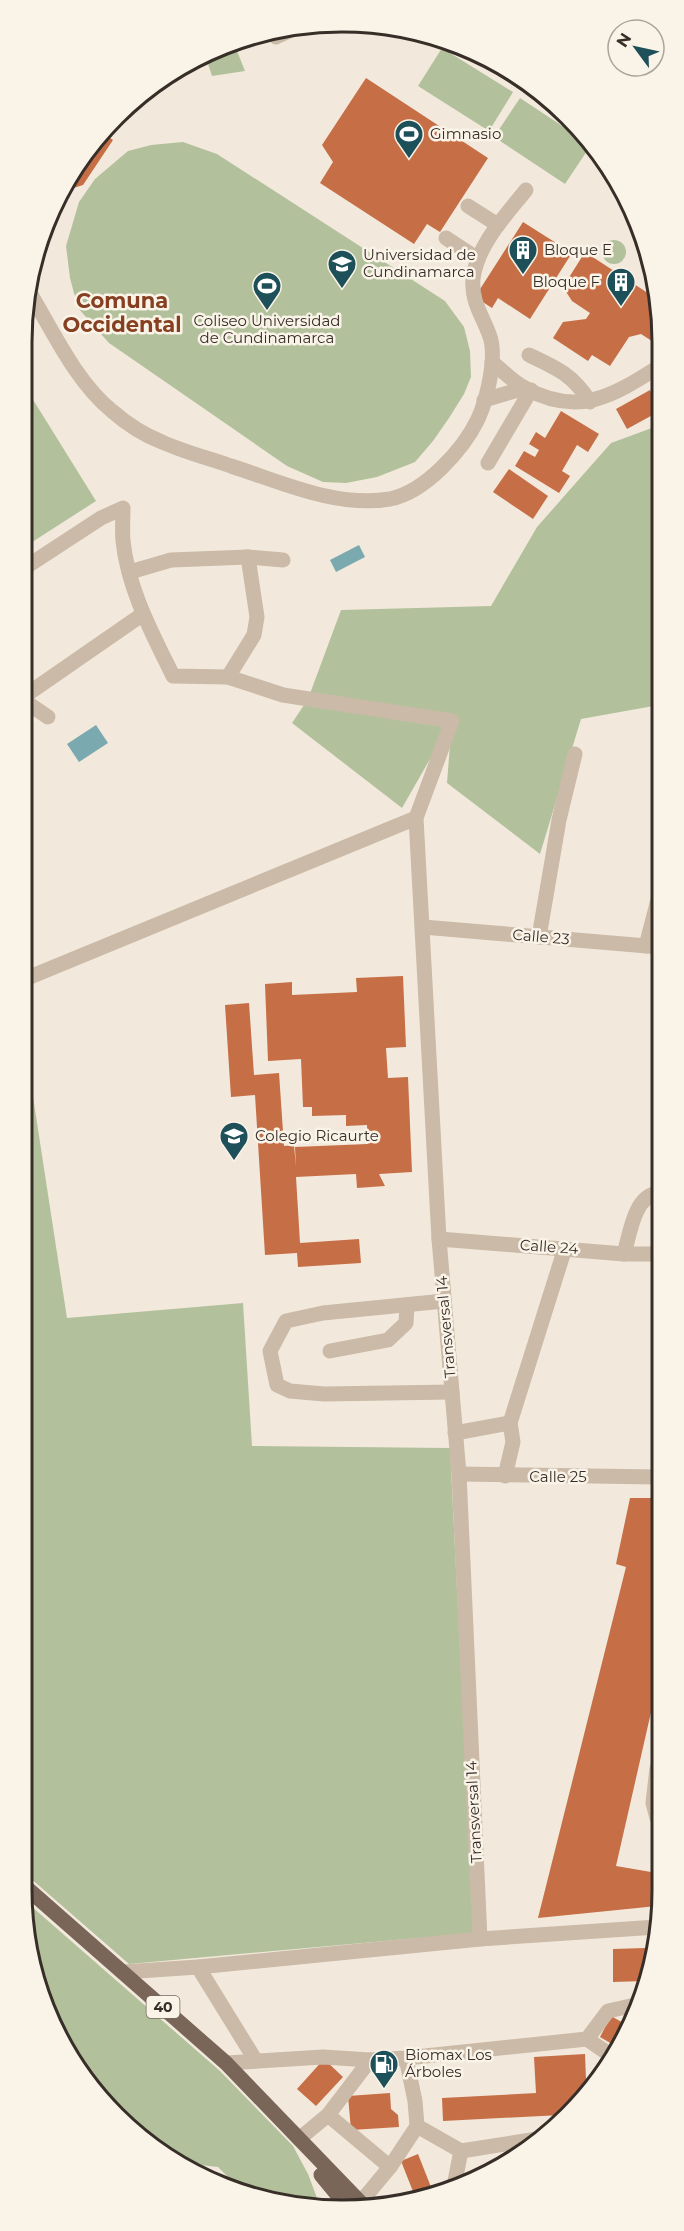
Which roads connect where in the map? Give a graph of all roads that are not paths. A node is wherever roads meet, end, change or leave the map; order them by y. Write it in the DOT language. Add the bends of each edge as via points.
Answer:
graph roads {
  1 [pos="526,190"];
  2 [pos="468,206"];
  3 [pos="498,225"];
  4 [pos="446,238"];
  5 [pos="478,259"];
  6 [pos="34,300"];
  7 [pos="529,355"];
  8 [pos="492,362"];
  9 [pos="652,371"];
  10 [pos="528,389"];
  11 [pos="484,400"];
  12 [pos="590,402"];
  13 [pos="488,463"];
  14 [pos="248,557"];
  15 [pos="282,560"];
  16 [pos="32,563"];
  17 [pos="130,572"];
  18 [pos="142,614"];
  19 [pos="228,677"];
  20 [pos="32,691"];
  21 [pos="32,706"];
  22 [pos="48,717"];
  23 [pos="575,754"];
  24 [pos="416,818"];
  25 [pos="423,927"];
  26 [pos="539,937"];
  27 [pos="652,946"];
  28 [pos="32,975"];
  29 [pos="652,1194"];
  30 [pos="440,1239"];
  31 [pos="565,1248"];
  32 [pos="624,1254"];
  33 [pos="652,1254"];
  34 [pos="444,1301"];
  35 [pos="407,1305"];
  36 [pos="330,1351"];
  37 [pos="452,1392"];
  38 [pos="510,1423"];
  39 [pos="455,1433"];
  40 [pos="459,1474"];
  41 [pos="505,1476"];
  42 [pos="652,1478"];
  43 [pos="32,1893"];
  44 [pos="650,1927"];
  45 [pos="480,1939"];
  46 [pos="198,1967"];
  47 [pos="123,1972"];
  48 [pos="629,2007"];
  49 [pos="587,2039"];
  50 [pos="606,2052"];
  51 [pos="406,2058"];
  52 [pos="370,2060"];
  53 [pos="256,2061"];
  54 [pos="226,2063"];
  55 [pos="327,2115"];
  56 [pos="417,2126"];
  57 [pos="299,2139"];
  58 [pos="523,2141"];
  59 [pos="461,2151"];
  60 [pos="390,2167"];
  61 [pos="317,2170"];
  62 [pos="456,2178"];
  63 [pos="329,2199"];
  64 [pos="353,2199"];
  65 [pos="354,2199"];
  66 [pos="361,2199"];
  1 -- 3 [label="street"];
  2 -- 3 [label="street"];
  3 -- 5 [label="street"];
  4 -- 5 [label="street"];
  5 -- 8 [label="street" via="474,299 490,336"];
  6 -- 11 [label="street" via="85,385 137,430 163,443 315,494 352,499 390,498 415,489 453,457 478,419"];
  7 -- 12 [label="street" via="561,369 579,384"];
  8 -- 10 [label="street"];
  8 -- 11 [label="street"];
  9 -- 12 [label="street" via="621,391"];
  10 -- 11 [label="street"];
  10 -- 12 [label="street" via="559,400"];
  10 -- 13 [label="street"];
  14 -- 15 [label="street"];
  14 -- 17 [label="street" via="171,560"];
  14 -- 19 [label="street" via="257,617 254,635"];
  16 -- 17 [label="street" via="123,508 123,541"];
  17 -- 18 [label="street"];
  18 -- 19 [label="street" via="173,676"];
  18 -- 20 [label="street"];
  19 -- 24 [label="street, Transversal 14" via="283,696 452,721"];
  21 -- 22 [label="street"];
  23 -- 26 [label="street"];
  24 -- 25 [label="street, Transversal 14"];
  24 -- 28 [label="street"];
  25 -- 26 [label="street, Calle 23"];
  25 -- 30 [label="street, Transversal 14"];
  26 -- 27 [label="street, Calle 23"];
  29 -- 32 [label="street" via="639,1205"];
  30 -- 31 [label="street, Calle 24"];
  30 -- 34 [label="street, Transversal 14"];
  31 -- 32 [label="street, Calle 24"];
  31 -- 38 [label="street"];
  32 -- 33 [label="street, Calle 24"];
  34 -- 35 [label="street"];
  34 -- 37 [label="street, Transversal 14"];
  35 -- 36 [label="street" via="406,1323 388,1340"];
  35 -- 37 [label="street" via="322,1312 286,1321 270,1351 277,1385 290,1391 324,1394"];
  37 -- 39 [label="street, Transversal 14"];
  38 -- 39 [label="street"];
  38 -- 41 [label="street" via="513,1442"];
  39 -- 40 [label="street, Transversal 14"];
  40 -- 41 [label="street, Calle 25"];
  40 -- 45 [label="street, Transversal 14"];
  41 -- 42 [label="street, Calle 25"];
  43 -- 47 [label="main road, 40"];
  44 -- 45 [label="street"];
  45 -- 46 [label="street"];
  46 -- 47 [label="street"];
  46 -- 53 [label="street"];
  47 -- 54 [label="main road, 40"];
  48 -- 49 [label="street" via="608,2011"];
  49 -- 50 [label="street"];
  49 -- 51 [label="street"];
  51 -- 52 [label="street"];
  51 -- 56 [label="street"];
  52 -- 53 [label="street" via="323,2056"];
  52 -- 55 [label="street"];
  53 -- 54 [label="street"];
  54 -- 57 [label="main road, 40"];
  55 -- 57 [label="street"];
  55 -- 60 [label="street"];
  56 -- 59 [label="street"];
  56 -- 60 [label="street"];
  57 -- 61 [label="main road, 40"];
  57 -- 65 [label="main road, 40"];
  58 -- 59 [label="street"];
  59 -- 62 [label="street"];
  60 -- 66 [label="street"];
  61 -- 63 [label="main road"];
  61 -- 64 [label="main road, 40"];
}
